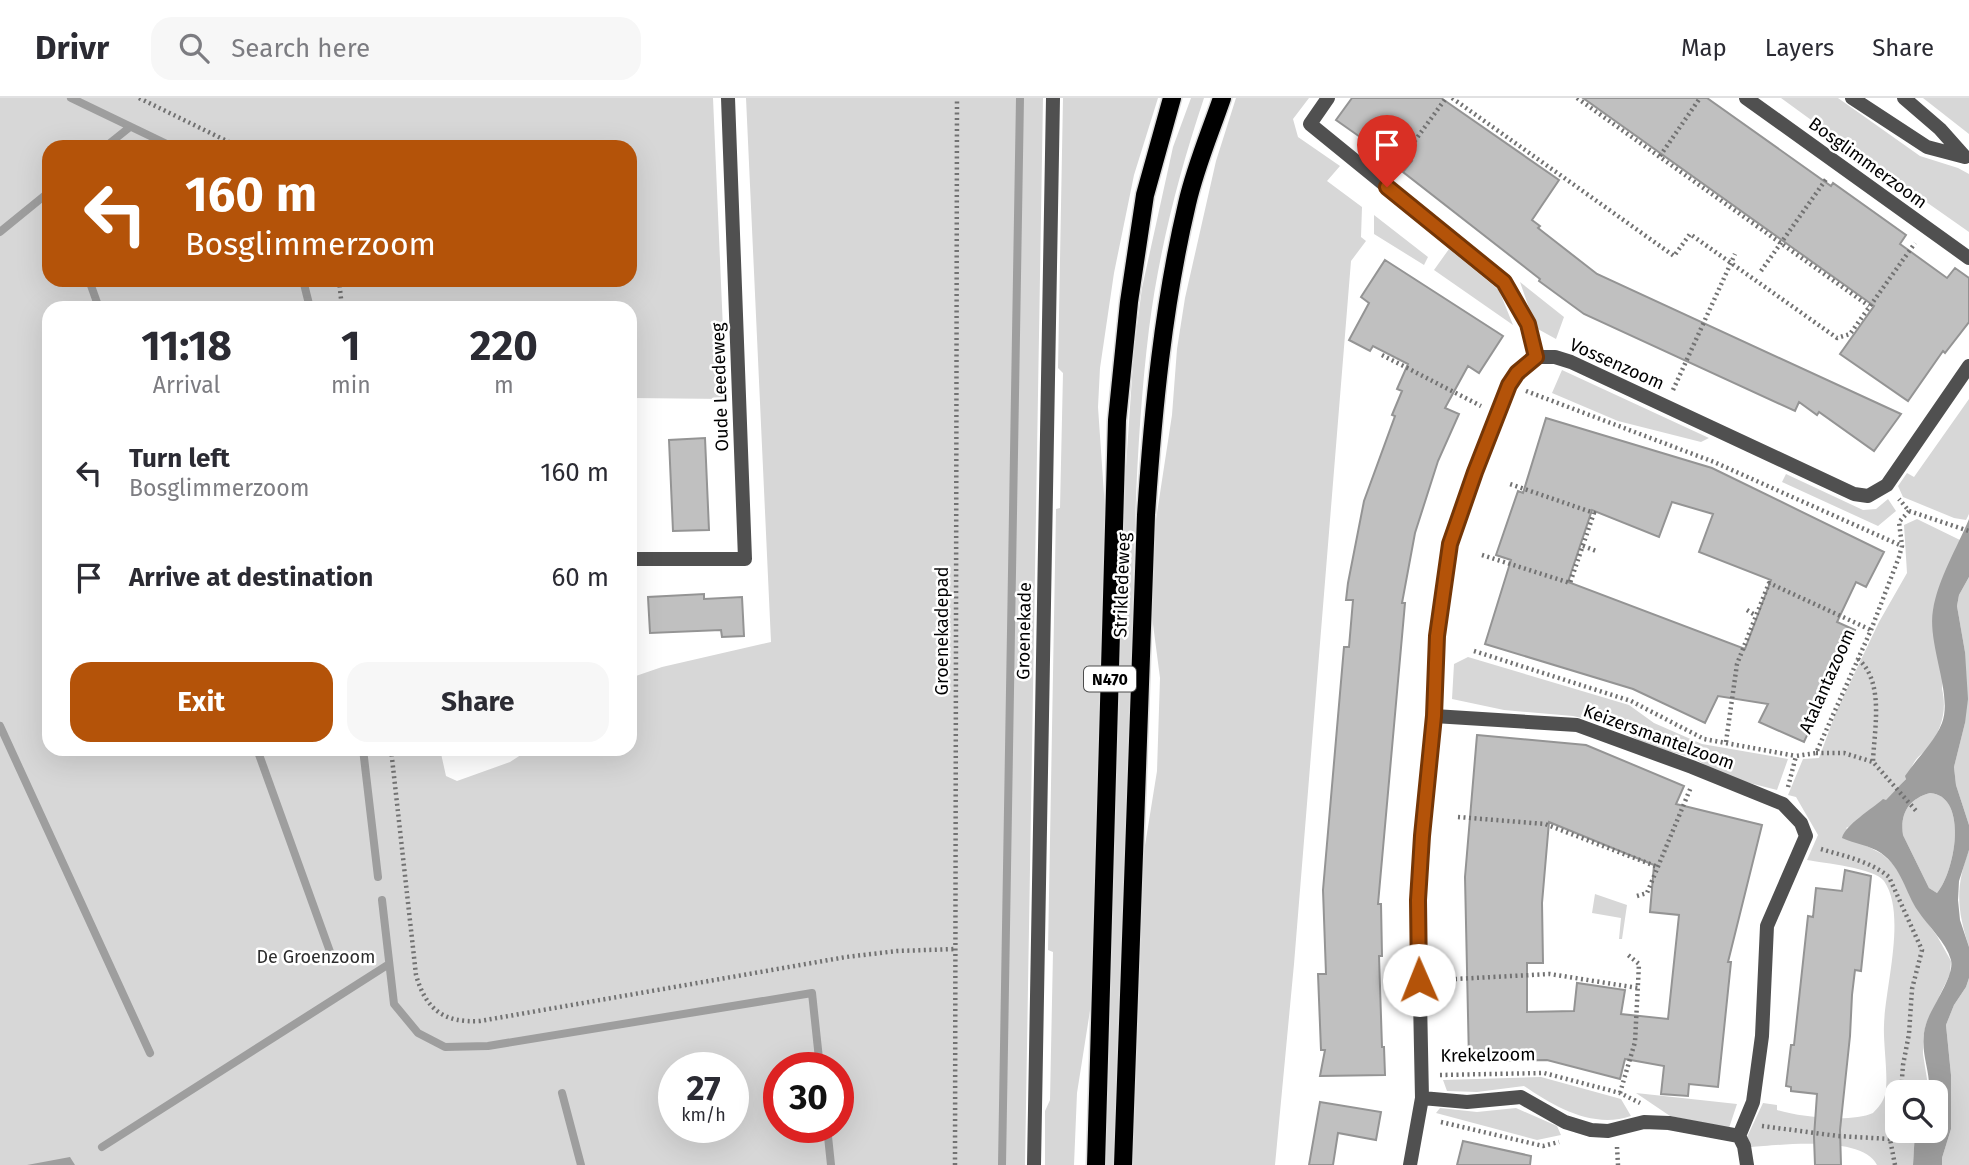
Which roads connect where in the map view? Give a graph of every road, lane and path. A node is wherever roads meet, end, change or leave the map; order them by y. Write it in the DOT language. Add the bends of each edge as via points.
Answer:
graph roads {
  1 [pos="139,98"];
  2 [pos="729,98"];
  3 [pos="957,98"];
  4 [pos="1053,98"];
  5 [pos="1172,98"];
  6 [pos="1222,98"];
  7 [pos="1328,98"];
  8 [pos="1450,98"];
  9 [pos="1577,98"];
  10 [pos="1700,98"];
  11 [pos="1746,98"];
  12 [pos="1852,98"];
  13 [pos="1904,98"];
  14 [pos="225,140"];
  15 [pos="1660,156"];
  16 [pos="1967,159"];
  17 [pos="1838,164"];
  18 [pos="1383,183"];
  19 [pos="1926,228"];
  20 [pos="1780,244"];
  21 [pos="1735,254"];
  22 [pos="1969,257"];
  23 [pos="1731,264"];
  24 [pos="1761,271"];
  25 [pos="1869,306"];
  26 [pos="1382,355"];
  27 [pos="1536,357"];
  28 [pos="1969,366"];
  29 [pos="1509,385"];
  30 [pos="1665,406"];
  31 [pos="1497,415"];
  32 [pos="1507,483"];
  33 [pos="1887,485"];
  34 [pos="1909,511"];
  35 [pos="1969,531"];
  36 [pos="1583,546"];
  37 [pos="1902,546"];
  38 [pos="1596,551"];
  39 [pos="1482,555"];
  40 [pos="637,559"];
  41 [pos="1747,610"];
  42 [pos="1755,615"];
  43 [pos="1871,630"];
  44 [pos="1474,651"];
  45 [pos="1858,659"];
  46 [pos="1434,716"];
  47 [pos="1726,743"];
  48 [pos="1815,753"];
  49 [pos="392,756"];
  50 [pos="1796,756"];
  51 [pos="1873,762"];
  52 [pos="1698,770"];
  53 [pos="1783,804"];
  54 [pos="1919,813"];
  55 [pos="1458,817"];
  56 [pos="1803,844"];
  57 [pos="1658,867"];
  58 [pos="1637,896"];
  59 [pos="956,949"];
  60 [pos="1628,955"];
  61 [pos="1455,979"];
  62 [pos="1638,988"];
  63 [pos="1422,1075"];
  64 [pos="1902,1080"];
  65 [pos="1620,1093"];
  66 [pos="1422,1098"];
  67 [pos="1420,1118"];
  68 [pos="1669,1123"];
  69 [pos="1741,1130"];
  70 [pos="1885,1139"];
  71 [pos="1569,1140"];
  72 [pos="1891,1143"];
  73 [pos="955,1165"];
  74 [pos="1034,1165"];
  75 [pos="1096,1165"];
  76 [pos="1123,1165"];
  77 [pos="1410,1165"];
  78 [pos="1747,1165"];
  79 [pos="1895,1165"];
  1 -- 14 [label="path"];
  2 -- 40 [label="street, Oude Leedeweg" via="745,559"];
  3 -- 59 [label="path, Groenekadepad"];
  4 -- 74 [label="street, Groenekade"];
  5 -- 75 [label="main road, Strikledeweg / N470" via="1145,195 1117,420"];
  6 -- 76 [label="main road, Strikledeweg / N470" via="1187,202 1165,315 1151,442"];
  7 -- 18 [label="street" via="1310,124"];
  8 -- 18 [label="path"];
  8 -- 23 [label="path" via="1674,256 1690,234"];
  9 -- 15 [label="path"];
  10 -- 15 [label="path"];
  11 -- 17 [label="street, Bosglimmerzoom"];
  12 -- 16 [label="street" via="1927,147"];
  13 -- 16 [label="street"];
  15 -- 20 [label="path"];
  17 -- 19 [label="street, Bosglimmerzoom"];
  17 -- 20 [label="path"];
  18 -- 27 [label="street" via="1504,282 1528,324"];
  19 -- 22 [label="street, Bosglimmerzoom"];
  19 -- 25 [label="path"];
  20 -- 24 [label="path"];
  20 -- 25 [label="path"];
  21 -- 23 [label="path"];
  23 -- 25 [label="path" via="1837,338 1850,334"];
  23 -- 30 [label="path"];
  26 -- 31 [label="path"];
  27 -- 29 [label="street"];
  27 -- 30 [label="street, Vossenzoom" via="1571,362"];
  28 -- 33 [label="street"];
  29 -- 31 [label="street"];
  29 -- 37 [label="path" via="1714,462"];
  30 -- 33 [label="street, Vossenzoom" via="1854,494 1868,496"];
  31 -- 46 [label="street" via="1450,544 1437,636"];
  32 -- 36 [label="path" via="1594,513"];
  33 -- 34 [label="path"];
  34 -- 35 [label="path"];
  34 -- 37 [label="path, Atalantazoom" via="1899,522"];
  36 -- 38 [label="path"];
  36 -- 39 [label="path" via="1570,583"];
  37 -- 43 [label="path, Atalantazoom"];
  41 -- 42 [label="path"];
  42 -- 43 [label="path" via="1769,583"];
  42 -- 47 [label="path" via="1737,664"];
  43 -- 45 [label="path, Atalantazoom"];
  44 -- 47 [label="path, Keizersmantelzoom" via="1630,701 1704,739"];
  45 -- 48 [label="path, Atalantazoom"];
  45 -- 51 [label="path" via="1867,666 1874,687"];
  46 -- 52 [label="street, Keizersmantelzoom" via="1577,725"];
  46 -- 63 [label="street" via="1418,900"];
  47 -- 50 [label="path, Keizersmantelzoom"];
  48 -- 50 [label="path, Atalantazoom"];
  48 -- 51 [label="path" via="1844,753"];
  49 -- 59 [label="path" via="416,975 427,1002 449,1018 480,1021 846,957"];
  50 -- 53 [label="path, Atalantazoom"];
  51 -- 54 [label="path"];
  52 -- 53 [label="street, Keizersmantelzoom"];
  52 -- 57 [label="path"];
  53 -- 56 [label="street" via="1801,823 1806,836"];
  55 -- 57 [label="path" via="1545,824"];
  56 -- 64 [label="path" via="1860,861 1889,877 1922,950 1912,989"];
  56 -- 69 [label="street" via="1767,926 1762,1036 1753,1102"];
  57 -- 58 [label="path" via="1647,893"];
  59 -- 73 [label="path, Groenekadepad"];
  60 -- 62 [label="path" via="1639,964"];
  61 -- 62 [label="path" via="1550,974"];
  62 -- 65 [label="path" via="1635,1042"];
  63 -- 65 [label="path, Krekelzoom" via="1544,1073"];
  63 -- 66 [label="street"];
  65 -- 68 [label="path, Krekelzoom"];
  66 -- 67 [label="street"];
  66 -- 68 [label="street" via="1467,1102 1521,1097 1565,1122 1591,1130"];
  67 -- 71 [label="path" via="1543,1146"];
  67 -- 77 [label="street"];
  68 -- 69 [label="street"];
  69 -- 70 [label="path"];
  69 -- 78 [label="street"];
  72 -- 79 [label="path"];
}
